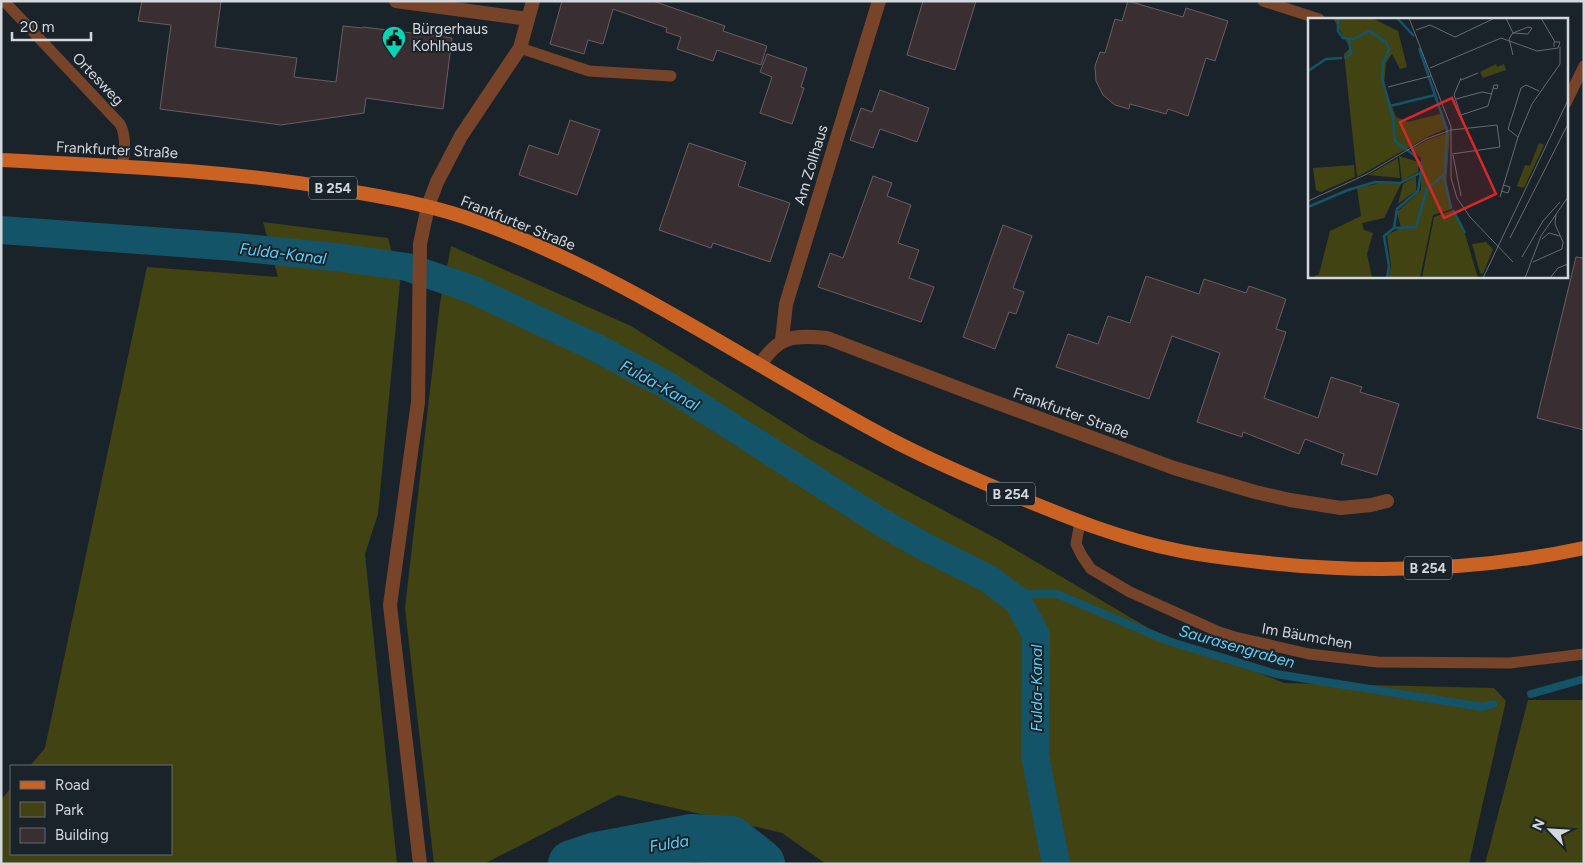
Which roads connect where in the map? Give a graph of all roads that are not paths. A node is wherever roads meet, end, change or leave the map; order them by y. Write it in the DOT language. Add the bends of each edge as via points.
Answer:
graph roads {
  1 [pos="4,1"];
  2 [pos="396,1"];
  3 [pos="533,1"];
  4 [pos="878,1"];
  5 [pos="1263,1"];
  6 [pos="1316,18"];
  7 [pos="528,19"];
  8 [pos="520,48"];
  9 [pos="1584,66"];
  10 [pos="671,76"];
  11 [pos="1568,99"];
  12 [pos="1,160"];
  13 [pos="123,166"];
  14 [pos="428,206"];
  15 [pos="782,340"];
  16 [pos="760,365"];
  17 [pos="1387,501"];
  18 [pos="1080,522"];
  19 [pos="1584,548"];
  20 [pos="1584,654"];
  21 [pos="420,864"];
  1 -- 13 [label="lane, Ortesweg" via="120,124 125,140"];
  2 -- 7 [label="street"];
  3 -- 7 [label="street"];
  4 -- 15 [label="street, Am Zollhaus" via="786,304"];
  5 -- 6 [label="lane"];
  7 -- 8 [label="street"];
  8 -- 10 [label="lane" via="589,72"];
  8 -- 14 [label="street" via="461,136"];
  9 -- 11 [label="lane"];
  12 -- 13 [label="main road, Frankfurter Straße / B 254"];
  13 -- 14 [label="main road, Frankfurter Straße / B 254" via="248,176"];
  14 -- 16 [label="main road, Frankfurter Straße / B 254" via="535,244 607,279"];
  14 -- 21 [label="street" via="420,244 418,402 390,605"];
  15 -- 16 [label="street"];
  15 -- 17 [label="street, Frankfurter Straße" via="806,336 827,338 1174,468 1272,497 1341,508"];
  16 -- 18 [label="main road, Frankfurter Straße / B 254" via="889,438 980,481"];
  18 -- 19 [label="main road, B 254" via="1177,550 1302,566 1392,569 1474,566"];
  18 -- 20 [label="lane, Im Bäumchen" via="1076,544 1091,568 1130,592 1236,637 1309,654 1378,662 1510,663"];
}
